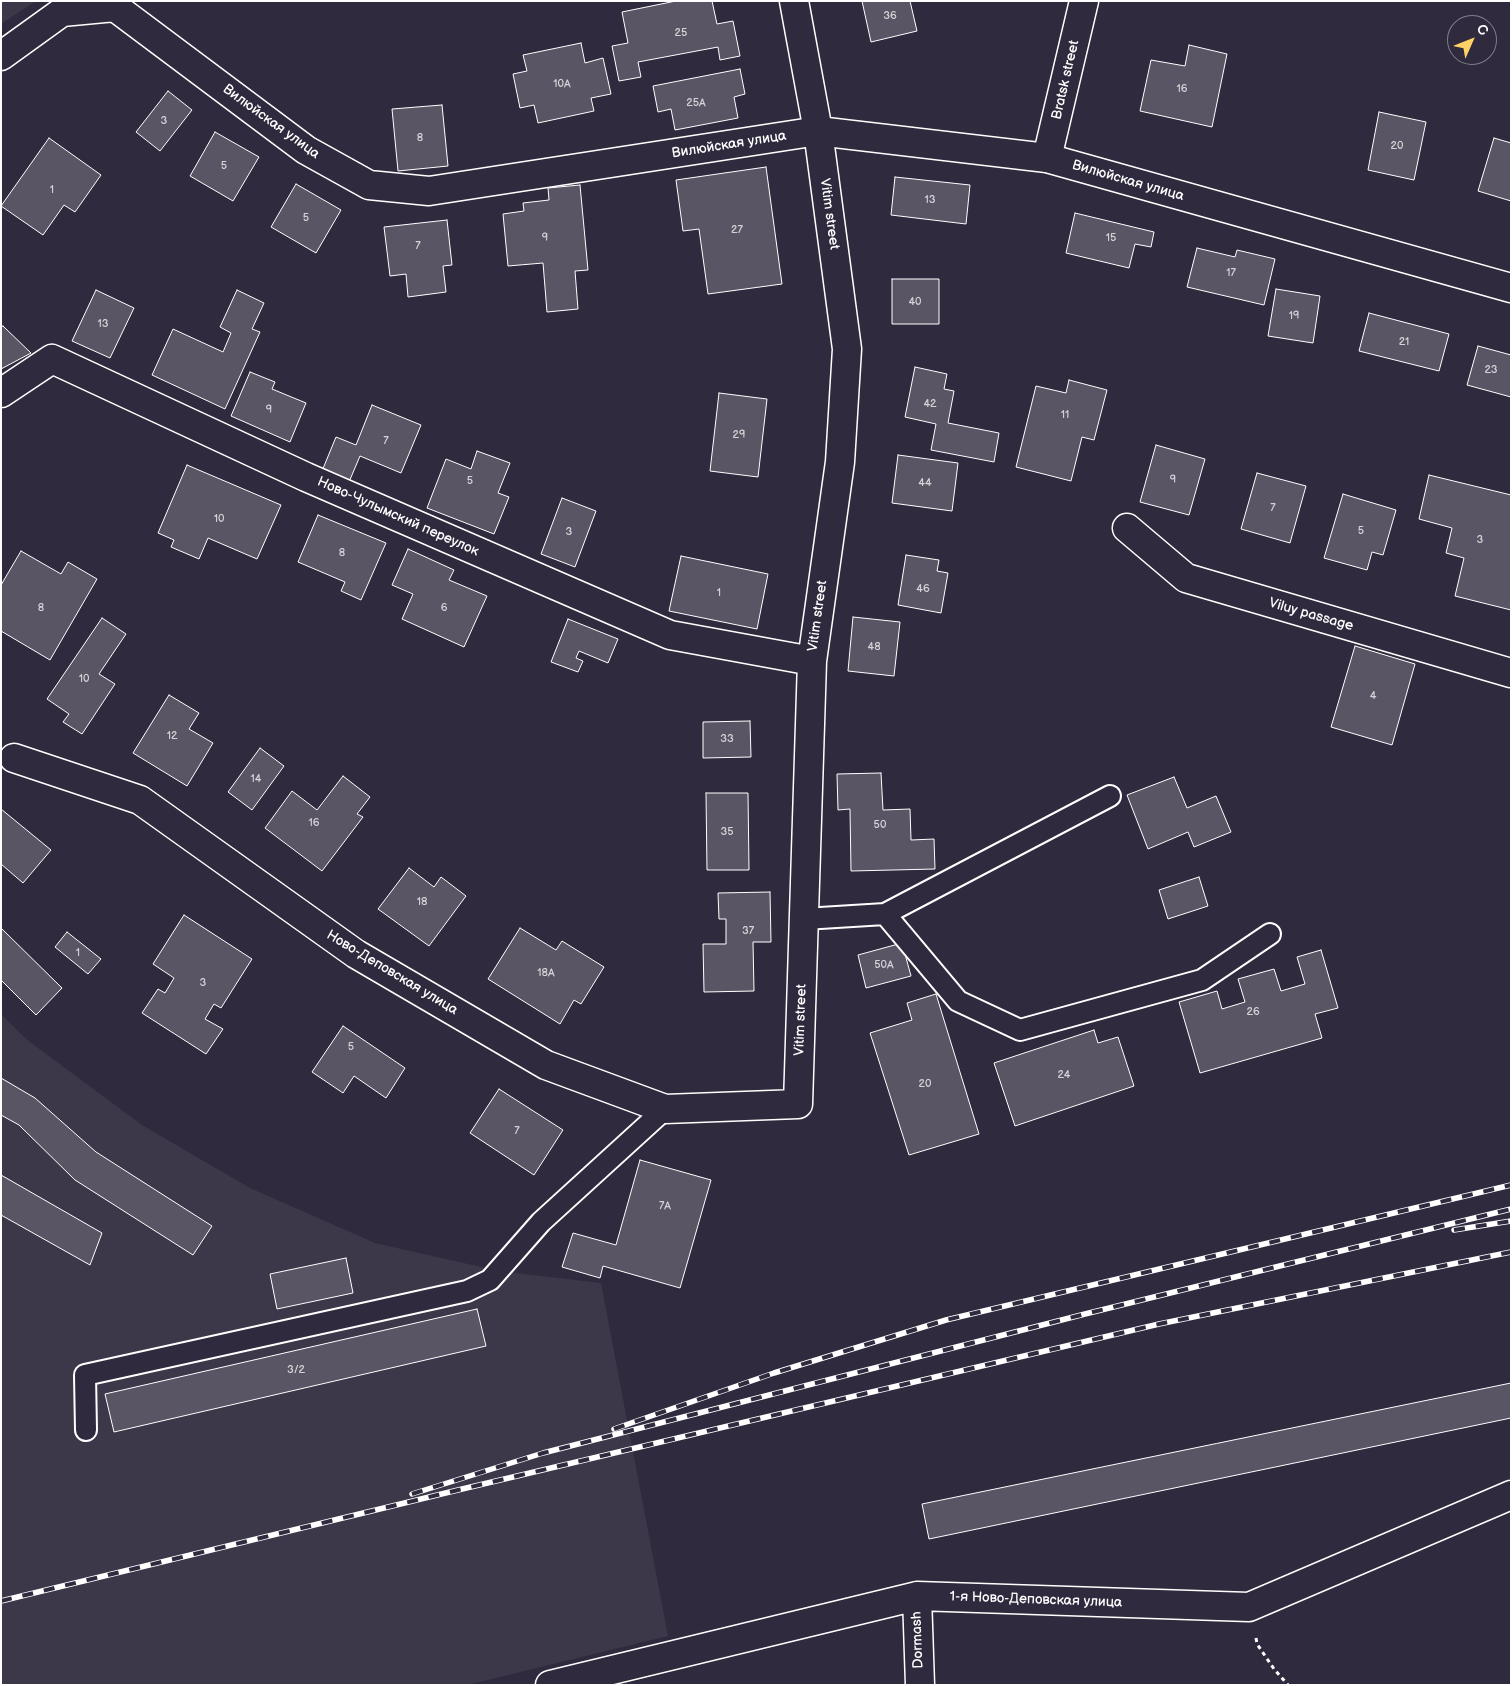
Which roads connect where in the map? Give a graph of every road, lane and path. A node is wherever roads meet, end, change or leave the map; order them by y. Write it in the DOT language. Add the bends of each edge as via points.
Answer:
graph roads {
  1 [pos="794,1"];
  2 [pos="1084,1"];
  3 [pos="1,56"];
  4 [pos="818,131"];
  5 [pos="1047,158"];
  6 [pos="1511,288"];
  7 [pos="1,392"];
  8 [pos="1127,528"];
  9 [pos="812,661"];
  10 [pos="1511,673"];
  11 [pos="8,759"];
  12 [pos="1110,796"];
  13 [pos="885,914"];
  14 [pos="804,919"];
  15 [pos="1270,934"];
  16 [pos="798,1104"];
  17 [pos="665,1109"];
  18 [pos="86,1430"];
  19 [pos="1511,1495"];
  20 [pos="917,1596"];
  21 [pos="1249,1607"];
  22 [pos="550,1685"];
  23 [pos="920,1685"];
  24 [pos="1288,1685"];
  1 -- 4 [label="street, Vitim street"];
  2 -- 5 [label="street, Bratsk street"];
  3 -- 4 [label="street, Вилюйская улица" via="62,12 114,7 306,150 369,185 429,191"];
  4 -- 5 [label="street, Вилюйская улица"];
  4 -- 9 [label="street, Vitim street" via="847,349 840,462"];
  5 -- 6 [label="street, Вилюйская улица"];
  7 -- 9 [label="street, Ново-Чулымский переулок" via="52,358 306,476 670,635"];
  8 -- 10 [label="street, Viluy passage" via="1186,578"];
  9 -- 14 [label="street, Vitim street"];
  11 -- 17 [label="street, Ново-Деповская улица" via="140,800 364,959 546,1064"];
  12 -- 13 [label="lane"];
  13 -- 14 [label="lane"];
  13 -- 15 [label="lane" via="958,1001 1020,1030 1202,980"];
  14 -- 16 [label="street, Vitim street"];
  16 -- 17 [label="street, Ново-Деповская улица"];
  17 -- 18 [label="lane" via="541,1222 490,1280 467,1292 85,1375"];
  19 -- 21 [label="street, 1-я Ново-Деповская улица"];
  20 -- 21 [label="street, 1-я Ново-Деповская улица"];
  20 -- 22 [label="street, 1-я Ново-Деповская улица"];
  20 -- 23 [label="street, Dormash"];
  21 -- 24 [label="path" via="1258,1644"];
}
